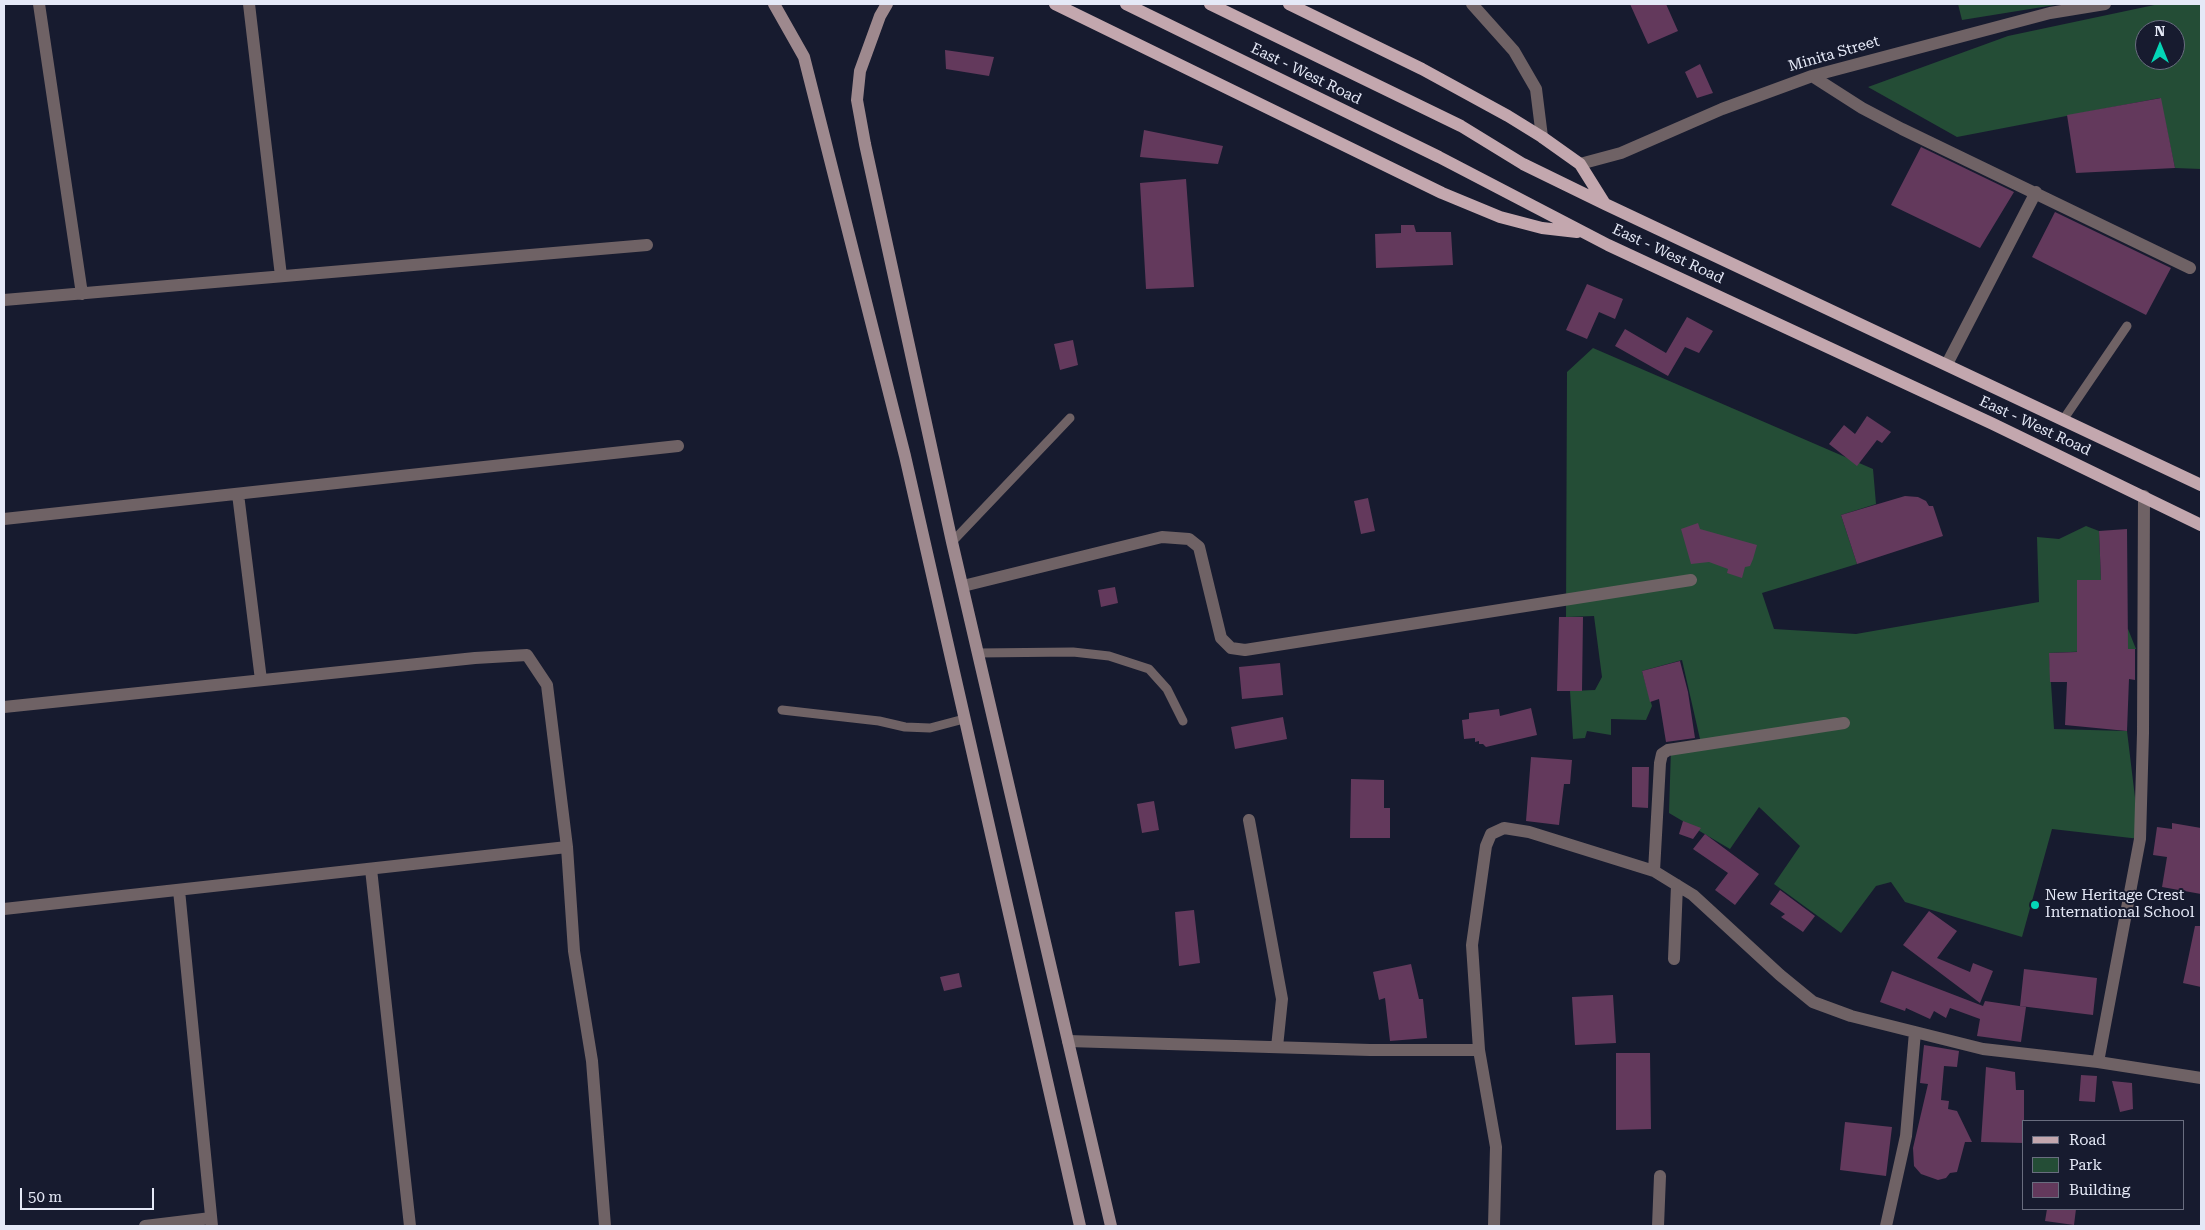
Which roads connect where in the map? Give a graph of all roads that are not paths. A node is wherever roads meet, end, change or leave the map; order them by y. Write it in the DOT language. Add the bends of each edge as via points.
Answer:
graph roads {
  1 [pos="39,4"];
  2 [pos="249,4"];
  3 [pos="774,4"];
  4 [pos="887,4"];
  5 [pos="1055,4"];
  6 [pos="1126,4"];
  7 [pos="1210,4"];
  8 [pos="1289,4"];
  9 [pos="1472,4"];
  10 [pos="2105,4"];
  11 [pos="2049,8"];
  12 [pos="1812,76"];
  13 [pos="1542,137"];
  14 [pos="1580,164"];
  15 [pos="2036,192"];
  16 [pos="1605,204"];
  17 [pos="1585,232"];
  18 [pos="647,246"];
  19 [pos="2190,268"];
  20 [pos="281,276"];
  21 [pos="82,294"];
  22 [pos="4,300"];
  23 [pos="2127,326"];
  24 [pos="1947,364"];
  25 [pos="1070,418"];
  26 [pos="2063,420"];
  27 [pos="678,446"];
  28 [pos="2201,485"];
  29 [pos="238,494"];
  30 [pos="2144,496"];
  31 [pos="4,519"];
  32 [pos="2201,525"];
  33 [pos="952,542"];
  34 [pos="1691,580"];
  35 [pos="963,586"];
  36 [pos="978,653"];
  37 [pos="261,680"];
  38 [pos="4,707"];
  39 [pos="782,710"];
  40 [pos="964,719"];
  41 [pos="1183,721"];
  42 [pos="1844,723"];
  43 [pos="1249,820"];
  44 [pos="567,847"];
  45 [pos="371,869"];
  46 [pos="1654,871"];
  47 [pos="1677,885"];
  48 [pos="179,890"];
  49 [pos="4,909"];
  50 [pos="1674,959"];
  51 [pos="1915,1032"];
  52 [pos="1068,1041"];
  53 [pos="1277,1047"];
  54 [pos="1479,1050"];
  55 [pos="2098,1062"];
  56 [pos="2201,1078"];
  57 [pos="1660,1176"];
  58 [pos="211,1222"];
  59 [pos="145,1226"];
  60 [pos="410,1226"];
  61 [pos="605,1226"];
  62 [pos="1080,1226"];
  63 [pos="1111,1226"];
  64 [pos="1494,1226"];
  65 [pos="1658,1226"];
  66 [pos="1886,1226"];
  1 -- 21 [label="street"];
  2 -- 20 [label="street"];
  3 -- 40 [label="main road" via="804,57 905,456"];
  4 -- 33 [label="main road" via="860,71 857,100"];
  5 -- 17 [label="main road" via="1442,193 1500,217 1542,228"];
  6 -- 17 [label="main road, East - West Road"];
  7 -- 16 [label="main road, East - West Road" via="1461,126 1523,164"];
  8 -- 13 [label="main road" via="1422,69"];
  9 -- 13 [label="street" via="1514,51 1536,89"];
  10 -- 11 [label="street, Minita Street"];
  11 -- 12 [label="street, Minita Street"];
  12 -- 14 [label="street, Minita Street" via="1722,109 1621,153"];
  12 -- 15 [label="street" via="1870,112"];
  13 -- 14 [label="main road"];
  14 -- 16 [label="main road"];
  15 -- 19 [label="street"];
  15 -- 24 [label="street"];
  16 -- 24 [label="main road, East - West Road"];
  17 -- 30 [label="main road, East - West Road"];
  18 -- 20 [label="street"];
  20 -- 21 [label="street"];
  21 -- 22 [label="street"];
  23 -- 26 [label="lane"];
  24 -- 26 [label="main road, East - West Road"];
  25 -- 33 [label="lane"];
  26 -- 28 [label="main road, East - West Road"];
  27 -- 29 [label="street"];
  29 -- 31 [label="street"];
  29 -- 37 [label="street"];
  30 -- 32 [label="main road, East - West Road"];
  30 -- 55 [label="street" via="2140,839"];
  33 -- 35 [label="main road"];
  34 -- 35 [label="street" via="1245,650 1231,648 1220,638 1199,546 1189,539 1162,537"];
  35 -- 36 [label="main road"];
  36 -- 41 [label="lane" via="1073,652 1109,656 1149,670 1167,689"];
  36 -- 52 [label="main road"];
  37 -- 38 [label="street"];
  37 -- 44 [label="street" via="527,655 547,684"];
  39 -- 40 [label="lane" via="906,727 930,728"];
  40 -- 62 [label="main road"];
  42 -- 46 [label="street" via="1668,750 1662,754"];
  43 -- 53 [label="street" via="1282,999"];
  44 -- 45 [label="street"];
  44 -- 61 [label="street" via="574,951 592,1061"];
  45 -- 48 [label="street"];
  45 -- 60 [label="street"];
  46 -- 47 [label="street"];
  46 -- 54 [label="street" via="1529,832 1504,828 1490,834 1472,946"];
  47 -- 50 [label="street"];
  47 -- 51 [label="street" via="1693,895 1813,1002 1851,1016"];
  48 -- 49 [label="street"];
  48 -- 58 [label="street"];
  51 -- 55 [label="street" via="1982,1049"];
  51 -- 66 [label="street" via="1906,1136"];
  52 -- 53 [label="street"];
  52 -- 63 [label="main road"];
  53 -- 54 [label="street"];
  54 -- 64 [label="street" via="1496,1147"];
  55 -- 56 [label="street"];
  57 -- 65 [label="street"];
  58 -- 59 [label="street"];
}
